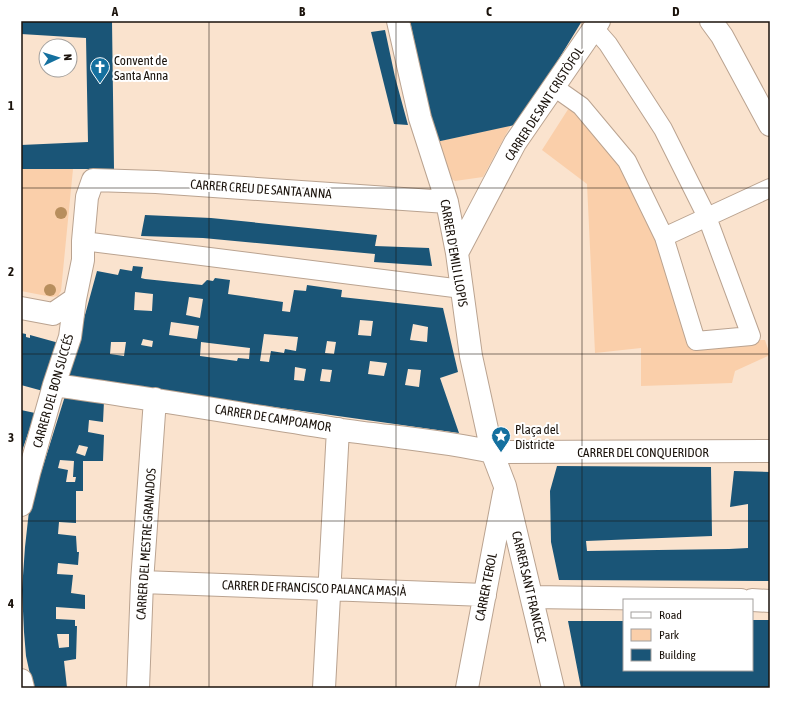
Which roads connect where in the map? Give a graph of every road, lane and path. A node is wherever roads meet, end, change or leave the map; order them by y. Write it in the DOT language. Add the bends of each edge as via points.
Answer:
graph roads {
  1 [pos="398,21"];
  2 [pos="711,21"];
  3 [pos="597,25"];
  4 [pos="554,87"];
  5 [pos="770,125"];
  6 [pos="770,188"];
  7 [pos="86,197"];
  8 [pos="446,202"];
  9 [pos="707,218"];
  10 [pos="664,238"];
  11 [pos="83,241"];
  12 [pos="457,253"];
  13 [pos="462,289"];
  14 [pos="75,300"];
  15 [pos="21,308"];
  16 [pos="54,385"];
  17 [pos="155,399"];
  18 [pos="338,429"];
  19 [pos="770,451"];
  20 [pos="492,452"];
  21 [pos="505,486"];
  22 [pos="21,505"];
  23 [pos="142,582"];
  24 [pos="330,589"];
  25 [pos="485,595"];
  26 [pos="532,596"];
  27 [pos="689,599"];
  28 [pos="753,600"];
  29 [pos="770,600"];
  30 [pos="21,680"];
  31 [pos="23,688"];
  32 [pos="138,688"];
  33 [pos="324,688"];
  34 [pos="467,688"];
  35 [pos="553,688"];
  1 -- 8 [label="street, CARRER D'EMILI LLOPIS" via="420,118"];
  2 -- 5 [label="street" via="722,36"];
  3 -- 4 [label="street, CARRER DE SANT CRISTÒFOL"];
  3 -- 9 [label="street" via="663,130"];
  4 -- 10 [label="street" via="581,106 627,161"];
  4 -- 12 [label="street, CARRER DE SANT CRISTÒFOL" via="515,143"];
  6 -- 9 [label="street"];
  7 -- 8 [label="street, CARRER CREU DE SANTA ANNA" via="94,180 114,180"];
  7 -- 11 [label="street, CARRER DEL BON SUCCÉS"];
  8 -- 12 [label="street, CARRER D'EMILI LLOPIS"];
  9 -- 10 [label="street"];
  9 -- 10 [label="street" via="751,336 696,341"];
  11 -- 13 [label="street"];
  11 -- 14 [label="street, CARRER DEL BON SUCCÉS" via="83,260"];
  12 -- 13 [label="street, CARRER D'EMILI LLOPIS"];
  13 -- 20 [label="street, CARRER D'EMILI LLOPIS" via="471,356"];
  14 -- 15 [label="street" via="53,314"];
  14 -- 16 [label="street, CARRER DEL BON SUCCÉS" via="70,337"];
  16 -- 17 [label="street, CARRER DE CAMPOAMOR"];
  16 -- 22 [label="street, CARRER DEL BON SUCCÉS"];
  17 -- 18 [label="street, CARRER DE CAMPOAMOR"];
  17 -- 23 [label="street, CARRER DEL MESTRE GRANADOS"];
  18 -- 20 [label="street, CARRER DE CAMPOAMOR" via="459,445"];
  18 -- 24 [label="street"];
  19 -- 20 [label="street, CARRER DEL CONQUERIDOR"];
  20 -- 21 [label="street, CARRER D'EMILI LLOPIS"];
  21 -- 25 [label="street, CARRER TEROL"];
  21 -- 26 [label="street, CARRER SANT FRANCESC"];
  23 -- 24 [label="street, CARRER DE FRANCISCO PALANCA MASIÀ"];
  23 -- 32 [label="street, CARRER DEL MESTRE GRANADOS"];
  24 -- 25 [label="street, CARRER DE FRANCISCO PALANCA MASIÀ"];
  24 -- 33 [label="street"];
  25 -- 34 [label="street, CARRER TEROL"];
  26 -- 27 [label="street"];
  26 -- 35 [label="street, CARRER SANT FRANCESC"];
  28 -- 29 [label="street"];
  30 -- 31 [label="street"];
}
